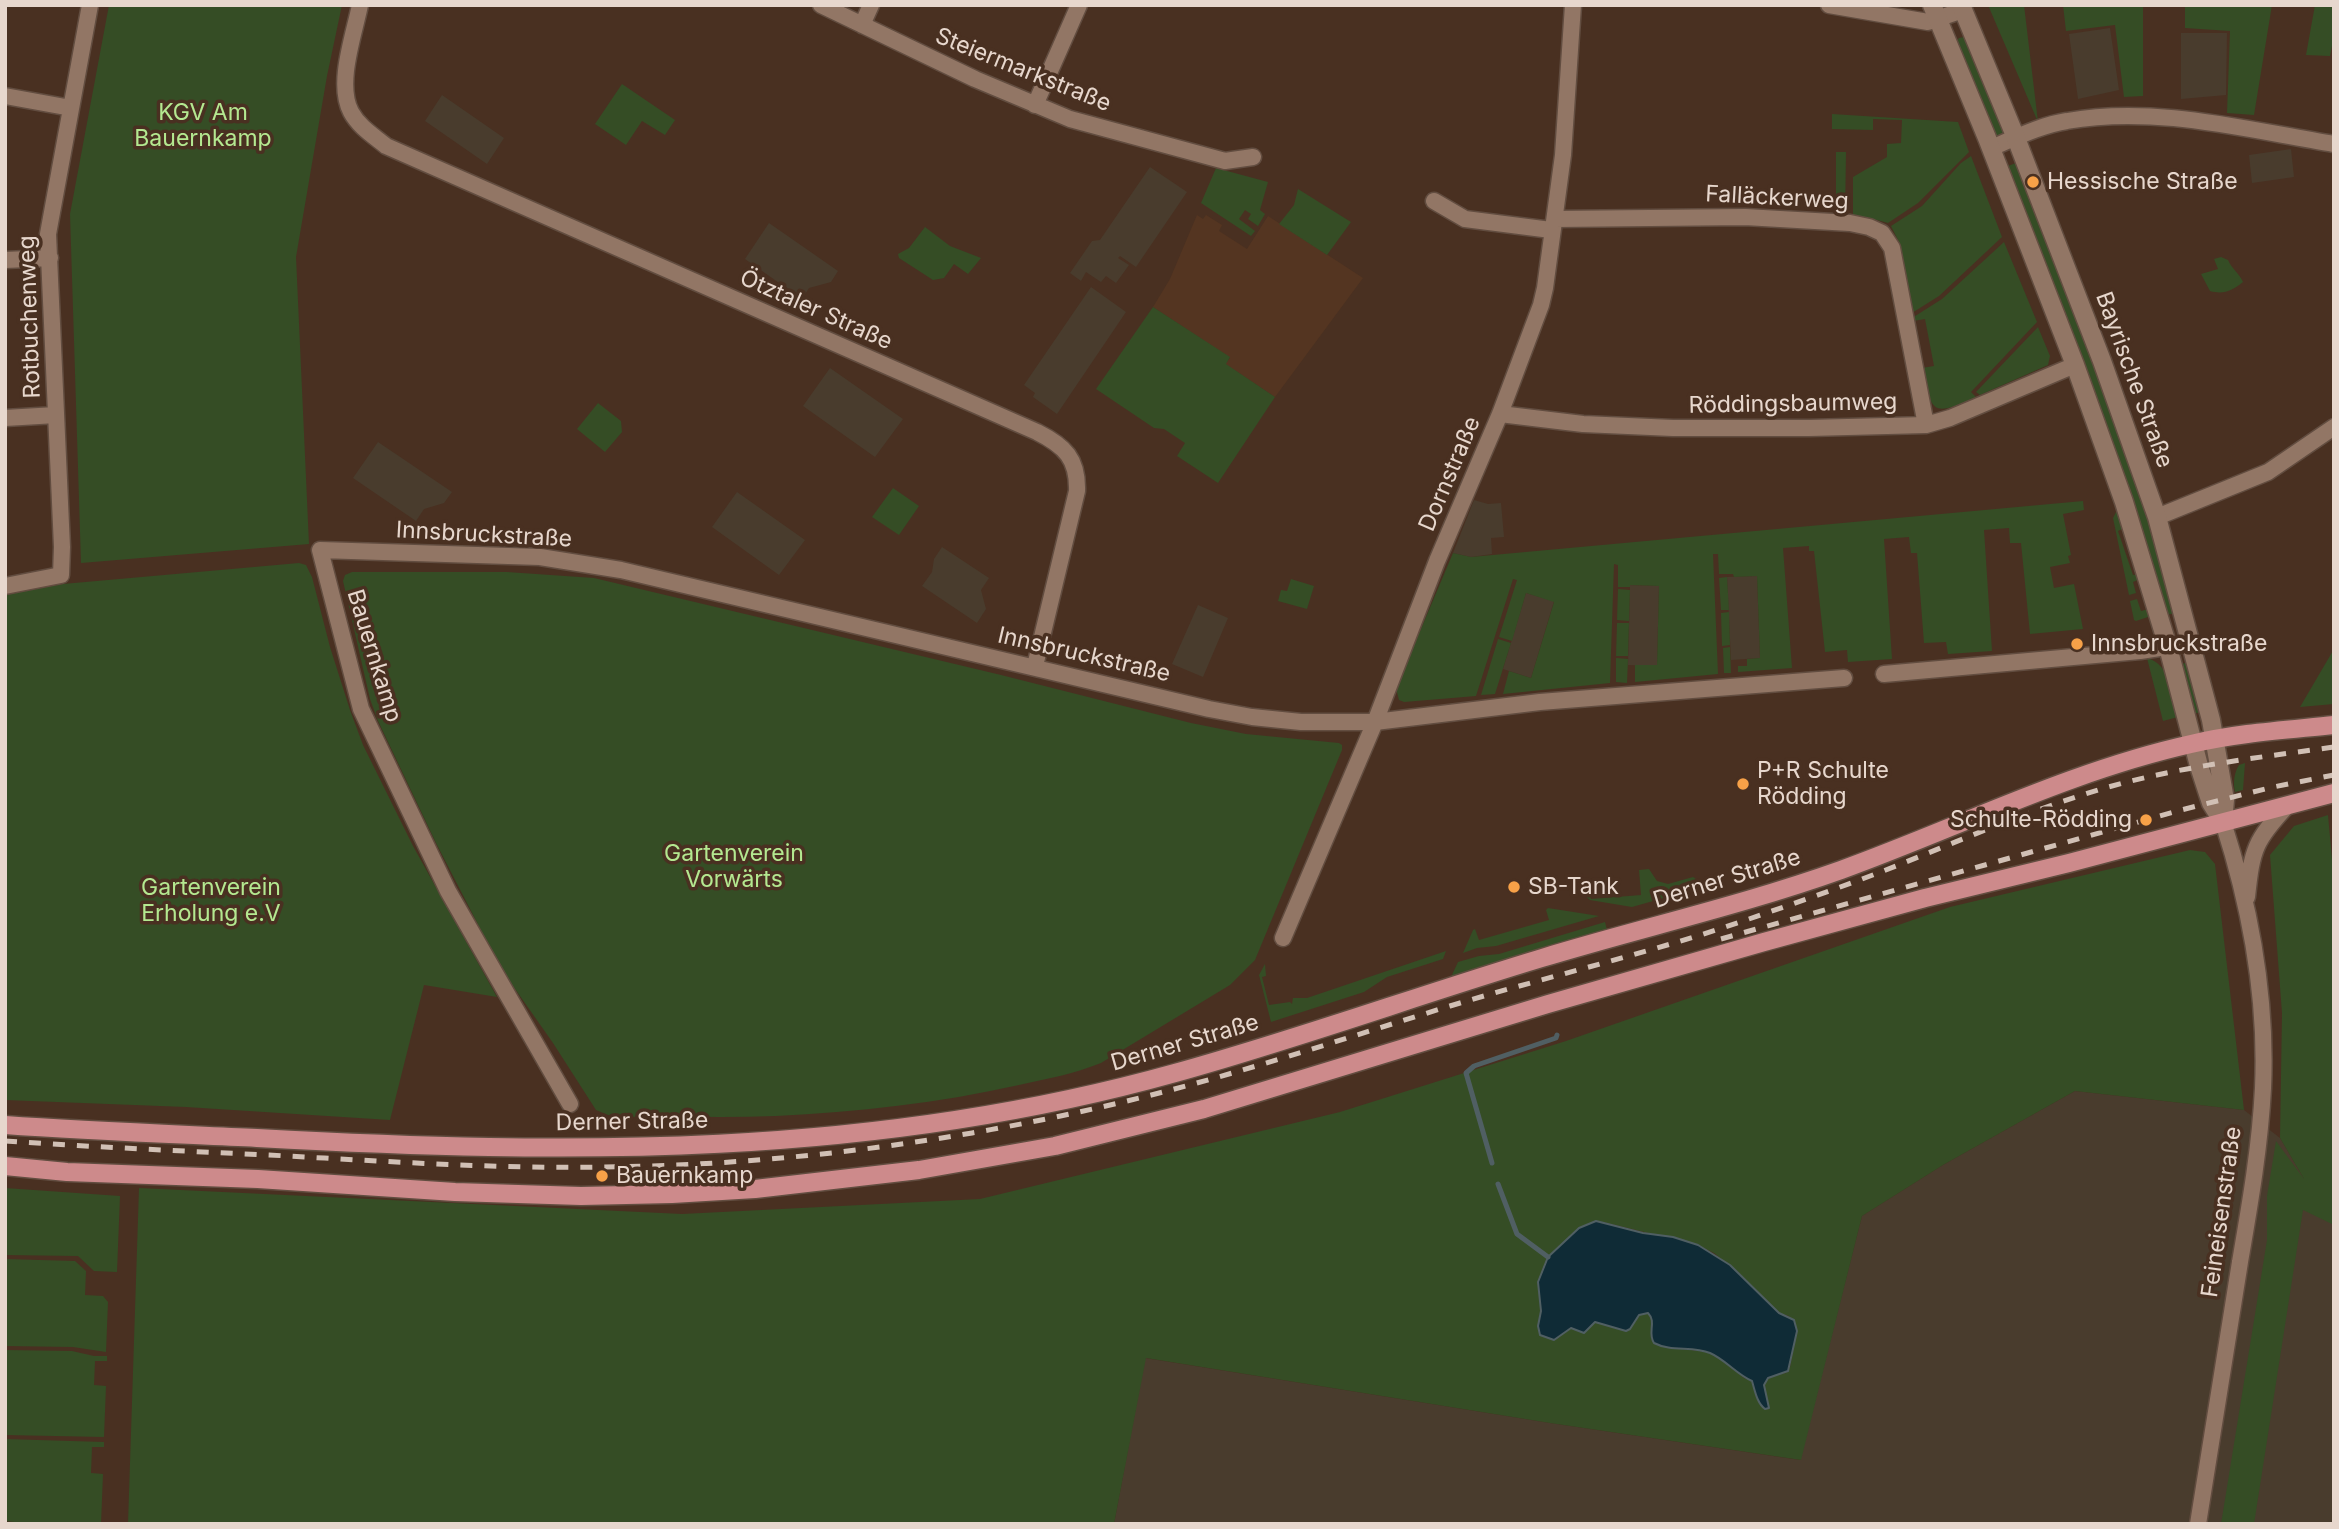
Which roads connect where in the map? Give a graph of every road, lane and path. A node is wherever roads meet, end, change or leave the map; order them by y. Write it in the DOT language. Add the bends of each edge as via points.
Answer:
graph roads {
  1 [pos="90,5"];
  2 [pos="360,5"];
  3 [pos="871,5"];
  4 [pos="1079,5"];
  5 [pos="1573,5"];
  6 [pos="1829,5"];
  7 [pos="828,7"];
  8 [pos="1962,8"];
  9 [pos="1935,13"];
  10 [pos="862,24"];
  11 [pos="5,96"];
  12 [pos="1035,105"];
  13 [pos="71,108"];
  14 [pos="2016,138"];
  15 [pos="2334,144"];
  16 [pos="1991,148"];
  17 [pos="1253,157"];
  18 [pos="1434,201"];
  19 [pos="1553,225"];
  20 [pos="50,258"];
  21 [pos="5,260"];
  22 [pos="2075,365"];
  23 [pos="1500,414"];
  24 [pos="55,415"];
  25 [pos="5,418"];
  26 [pos="1926,425"];
  27 [pos="2334,427"];
  28 [pos="2157,517"];
  29 [pos="320,550"];
  30 [pos="5,586"];
  31 [pos="2192,643"];
  32 [pos="2168,647"];
  33 [pos="1035,666"];
  34 [pos="1884,674"];
  35 [pos="1844,678"];
  36 [pos="1375,722"];
  37 [pos="2334,725"];
  38 [pos="2214,739"];
  39 [pos="2193,743"];
  40 [pos="2334,793"];
  41 [pos="2288,804"];
  42 [pos="2223,822"];
  43 [pos="2246,906"];
  44 [pos="1283,938"];
  45 [pos="570,1104"];
  46 [pos="5,1125"];
  47 [pos="5,1166"];
  48 [pos="2198,1524"];
  1 -- 13 [label="street, Rotbuchenweg"];
  2 -- 33 [label="street, Ötztaler Straße" via="345,78 351,111 365,130 386,146 1056,441 1076,470 1077,491"];
  3 -- 10 [label="street"];
  4 -- 12 [label="street"];
  5 -- 19 [label="street, Dornstraße"];
  6 -- 9 [label="street" via="1928,22"];
  7 -- 10 [label="street, Steiermarkstraße"];
  8 -- 9 [label="street"];
  8 -- 14 [label="street, Bayrische Straße"];
  9 -- 16 [label="street"];
  10 -- 12 [label="street, Steiermarkstraße"];
  11 -- 13 [label="street"];
  12 -- 17 [label="street, Steiermarkstraße" via="1094,127 1225,161"];
  13 -- 20 [label="street, Rotbuchenweg" via="48,234"];
  14 -- 15 [label="street" via="2067,121 2159,116"];
  14 -- 16 [label="street"];
  14 -- 28 [label="street, Bayrische Straße"];
  16 -- 22 [label="street"];
  18 -- 19 [label="street, Falläckerweg" via="1465,219"];
  19 -- 23 [label="street, Dornstraße" via="1541,305"];
  19 -- 26 [label="street, Falläckerweg" via="1745,217 1850,223 1882,233 1892,248"];
  20 -- 21 [label="street"];
  20 -- 24 [label="street, Rotbuchenweg"];
  22 -- 26 [label="street, Röddingsbaumweg"];
  22 -- 32 [label="street" via="2124,502"];
  23 -- 26 [label="street, Röddingsbaumweg" via="1673,428"];
  23 -- 36 [label="street, Dornstraße"];
  24 -- 25 [label="street"];
  24 -- 30 [label="street, Rotbuchenweg" via="61,575"];
  27 -- 28 [label="street" via="2269,472"];
  28 -- 31 [label="street, Bayrische Straße"];
  29 -- 33 [label="street, Innsbruckstraße" via="540,557 621,569"];
  29 -- 45 [label="street, Bauernkamp" via="361,709 447,891"];
  31 -- 32 [label="street"];
  31 -- 38 [label="street, Bayrische Straße"];
  32 -- 34 [label="street"];
  32 -- 39 [label="street"];
  33 -- 36 [label="street, Innsbruckstraße" via="1252,717"];
  35 -- 36 [label="street, Innsbruckstraße" via="1540,702"];
  36 -- 44 [label="street, Dornstraße"];
  37 -- 38 [label="main road, Derner Straße"];
  38 -- 39 [label="main road, Derner Straße"];
  38 -- 42 [label="street, Bayrische Straße" via="2225,800"];
  39 -- 42 [label="street, Feineisenstraße" via="2211,803"];
  39 -- 46 [label="main road, Derner Straße" via="2091,772 1841,869 1738,902 1173,1074 961,1120 759,1143 526,1148 397,1146"];
  40 -- 41 [label="main road"];
  41 -- 42 [label="main road"];
  41 -- 43 [label="street, Feineisenstraße" via="2255,848"];
  42 -- 43 [label="street, Feineisenstraße"];
  42 -- 47 [label="main road" via="1725,953 1204,1109 1055,1146 919,1170 755,1189 581,1196"];
  43 -- 48 [label="street, Feineisenstraße" via="2263,1033 2263,1087 2254,1175"];
}
